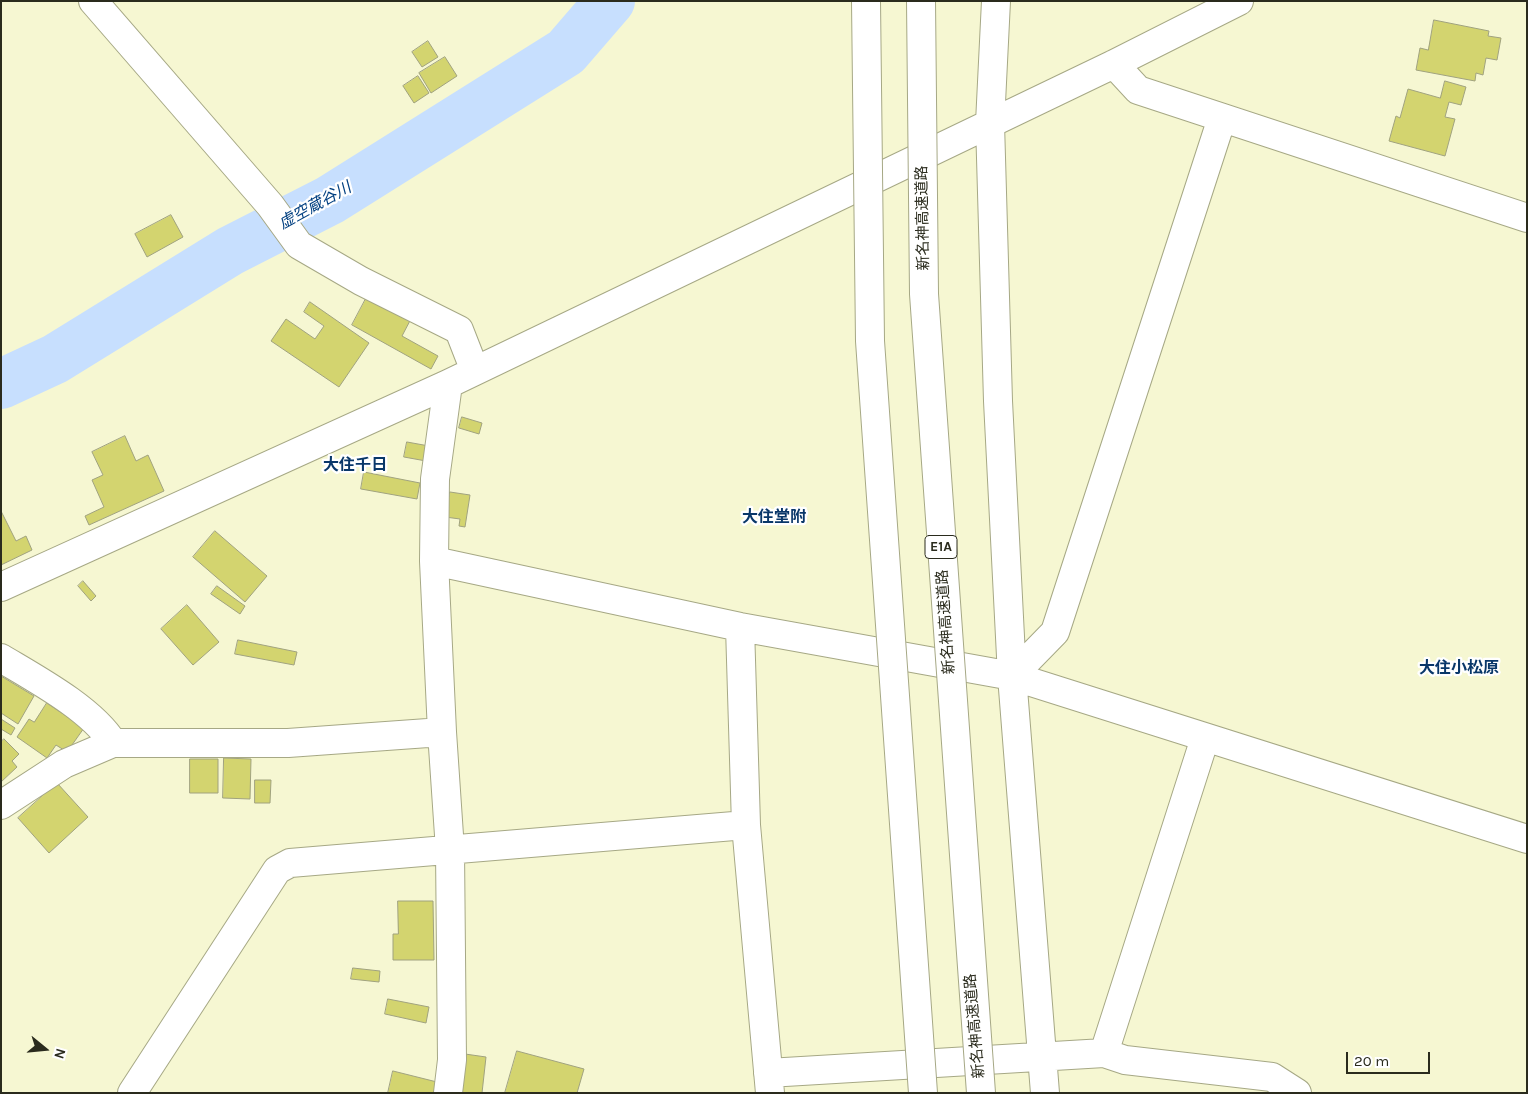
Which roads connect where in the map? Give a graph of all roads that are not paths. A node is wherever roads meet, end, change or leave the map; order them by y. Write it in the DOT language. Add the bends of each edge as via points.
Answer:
graph roads {
  1 [pos="93,1"];
  2 [pos="866,1"];
  3 [pos="921,1"];
  4 [pos="996,1"];
  5 [pos="1239,1"];
  6 [pos="1114,64"];
  7 [pos="1222,118"];
  8 [pos="990,123"];
  9 [pos="1527,218"];
  10 [pos="475,371"];
  11 [pos="448,384"];
  12 [pos="434,561"];
  13 [pos="1,587"];
  14 [pos="740,627"];
  15 [pos="1,658"];
  16 [pos="1012,676"];
  17 [pos="442,732"];
  18 [pos="1205,738"];
  19 [pos="113,743"];
  20 [pos="1,805"];
  21 [pos="746,825"];
  22 [pos="1527,840"];
  23 [pos="450,850"];
  24 [pos="1104,1053"];
  25 [pos="1042,1057"];
  26 [pos="769,1083"];
  27 [pos="132,1093"];
  28 [pos="448,1093"];
  29 [pos="922,1093"];
  30 [pos="981,1093"];
  31 [pos="1045,1093"];
  32 [pos="1297,1093"];
  1 -- 10 [label="main road" via="270,205 298,245 459,330"];
  2 -- 29 [label="main road, bridge" via="870,341"];
  3 -- 30 [label="main road, 新名神高速道路 / E1A, bridge" via="924,294"];
  4 -- 8 [label="main road"];
  5 -- 6 [label="main road"];
  6 -- 7 [label="main road" via="1138,90"];
  6 -- 8 [label="main road"];
  7 -- 9 [label="main road"];
  7 -- 16 [label="main road" via="1056,632"];
  8 -- 10 [label="main road"];
  8 -- 16 [label="main road" via="998,401"];
  10 -- 11 [label="main road"];
  11 -- 12 [label="main road" via="435,479"];
  11 -- 13 [label="main road"];
  12 -- 14 [label="main road"];
  12 -- 17 [label="main road"];
  14 -- 16 [label="main road"];
  14 -- 21 [label="main road"];
  15 -- 19 [label="main road" via="48,687 104,729"];
  16 -- 18 [label="main road"];
  16 -- 25 [label="main road"];
  17 -- 19 [label="main road" via="288,743"];
  17 -- 23 [label="main road"];
  18 -- 22 [label="main road"];
  18 -- 24 [label="main road"];
  19 -- 20 [label="main road" via="64,764"];
  21 -- 23 [label="main road"];
  21 -- 26 [label="main road"];
  23 -- 27 [label="main road" via="290,863 277,870"];
  23 -- 28 [label="main road" via="452,1060"];
  24 -- 25 [label="main road"];
  24 -- 32 [label="main road" via="1125,1060 1272,1077"];
  25 -- 26 [label="main road"];
  25 -- 31 [label="main road"];
}
